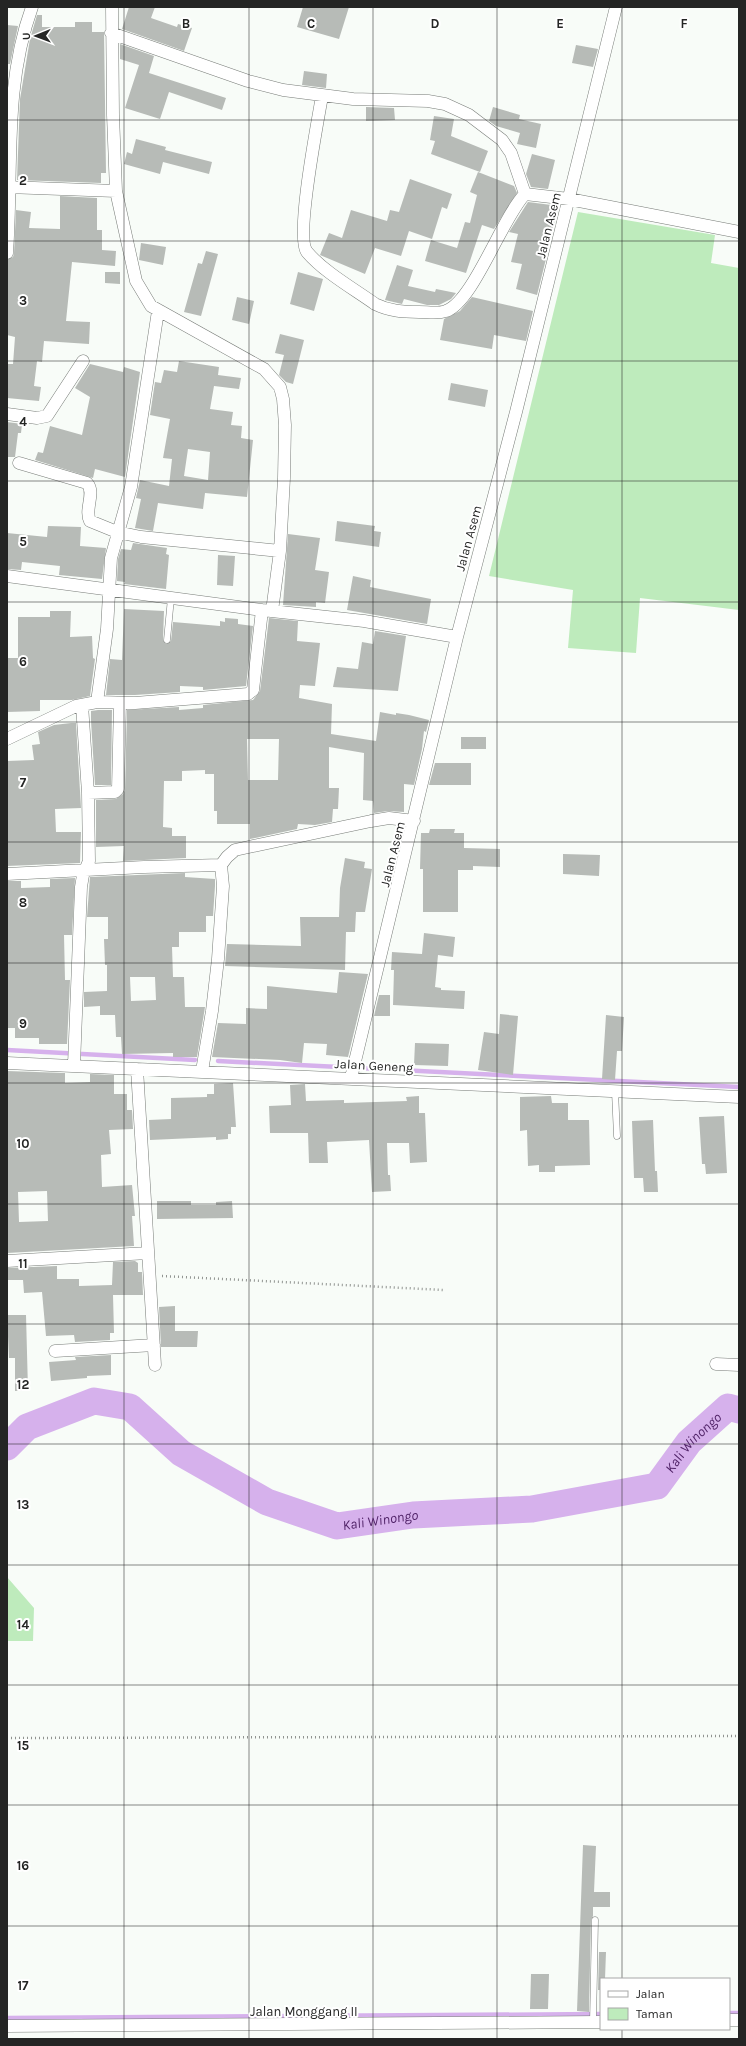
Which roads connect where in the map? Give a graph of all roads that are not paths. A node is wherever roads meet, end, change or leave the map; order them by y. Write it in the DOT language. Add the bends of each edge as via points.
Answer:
graph roads {
  1 [pos="32,7"];
  2 [pos="112,7"];
  3 [pos="616,7"];
  4 [pos="111,33"];
  5 [pos="322,96"];
  6 [pos="8,187"];
  7 [pos="116,191"];
  8 [pos="525,194"];
  9 [pos="569,199"];
  10 [pos="739,232"];
  11 [pos="7,253"];
  12 [pos="158,311"];
  13 [pos="83,361"];
  14 [pos="7,414"];
  15 [pos="19,463"];
  16 [pos="117,532"];
  17 [pos="280,551"];
  18 [pos="7,576"];
  19 [pos="110,590"];
  20 [pos="171,598"];
  21 [pos="267,610"];
  22 [pos="457,637"];
  23 [pos="167,640"];
  24 [pos="97,702"];
  25 [pos="120,703"];
  26 [pos="82,705"];
  27 [pos="7,739"];
  28 [pos="88,793"];
  29 [pos="414,821"];
  30 [pos="221,865"];
  31 [pos="85,870"];
  32 [pos="7,874"];
  33 [pos="74,1056"];
  34 [pos="7,1063"];
  35 [pos="137,1069"];
  36 [pos="202,1072"];
  37 [pos="351,1078"];
  38 [pos="615,1092"];
  39 [pos="739,1097"];
  40 [pos="617,1136"];
  41 [pos="148,1253"];
  42 [pos="7,1261"];
  43 [pos="154,1345"];
  44 [pos="55,1351"];
  45 [pos="716,1364"];
  46 [pos="156,1365"];
  47 [pos="739,1365"];
  48 [pos="595,1920"];
  49 [pos="597,2022"];
  50 [pos="7,2026"];
  1 -- 6 [label="street" via="16,61 12,92"];
  2 -- 4 [label="street"];
  3 -- 9 [label="street, Jalan Asem"];
  4 -- 5 [label="street" via="248,81"];
  4 -- 7 [label="street"];
  5 -- 8 [label="street" via="428,101 457,109 502,140 511,153"];
  5 -- 8 [label="street" via="306,196 303,235 305,248 323,266 375,304 402,312 440,312 456,306 479,274 495,240"];
  6 -- 7 [label="street"];
  6 -- 11 [label="street"];
  7 -- 12 [label="street" via="136,281 147,300"];
  8 -- 9 [label="street"];
  9 -- 10 [label="street"];
  9 -- 22 [label="street, Jalan Asem"];
  12 -- 16 [label="street" via="131,487"];
  12 -- 17 [label="street" via="264,369 280,388 283,399 285,448"];
  13 -- 14 [label="street" via="47,416 37,418"];
  15 -- 16 [label="street" via="86,483 90,490 90,521"];
  16 -- 17 [label="street" via="166,541"];
  16 -- 19 [label="street" via="111,558"];
  17 -- 21 [label="street"];
  18 -- 19 [label="street"];
  19 -- 20 [label="street"];
  19 -- 24 [label="street"];
  20 -- 21 [label="street"];
  20 -- 23 [label="lane"];
  21 -- 22 [label="street" via="364,621"];
  21 -- 25 [label="street" via="251,692 168,701"];
  22 -- 29 [label="street, Jalan Asem"];
  24 -- 25 [label="street"];
  24 -- 26 [label="street"];
  25 -- 28 [label="street" via="118,789 114,792"];
  26 -- 27 [label="street"];
  26 -- 28 [label="street"];
  28 -- 31 [label="street" via="89,861"];
  29 -- 30 [label="street" via="382,819 254,845 235,850"];
  29 -- 37 [label="street, Jalan Asem"];
  30 -- 31 [label="street"];
  30 -- 36 [label="street" via="223,886 218,959"];
  31 -- 32 [label="street"];
  31 -- 33 [label="street"];
  33 -- 34 [label="street, Jalan Geneng"];
  33 -- 35 [label="street, Jalan Geneng"];
  35 -- 36 [label="street, Jalan Geneng"];
  35 -- 41 [label="street"];
  36 -- 37 [label="street, Jalan Geneng"];
  37 -- 38 [label="street, Jalan Geneng"];
  38 -- 39 [label="street, Jalan Geneng"];
  38 -- 40 [label="lane"];
  41 -- 42 [label="street"];
  41 -- 43 [label="street"];
  43 -- 44 [label="street"];
  43 -- 46 [label="street"];
  45 -- 47 [label="street"];
  48 -- 49 [label="lane"];
  49 -- 50 [label="street, Jalan Monggang II"];
}
